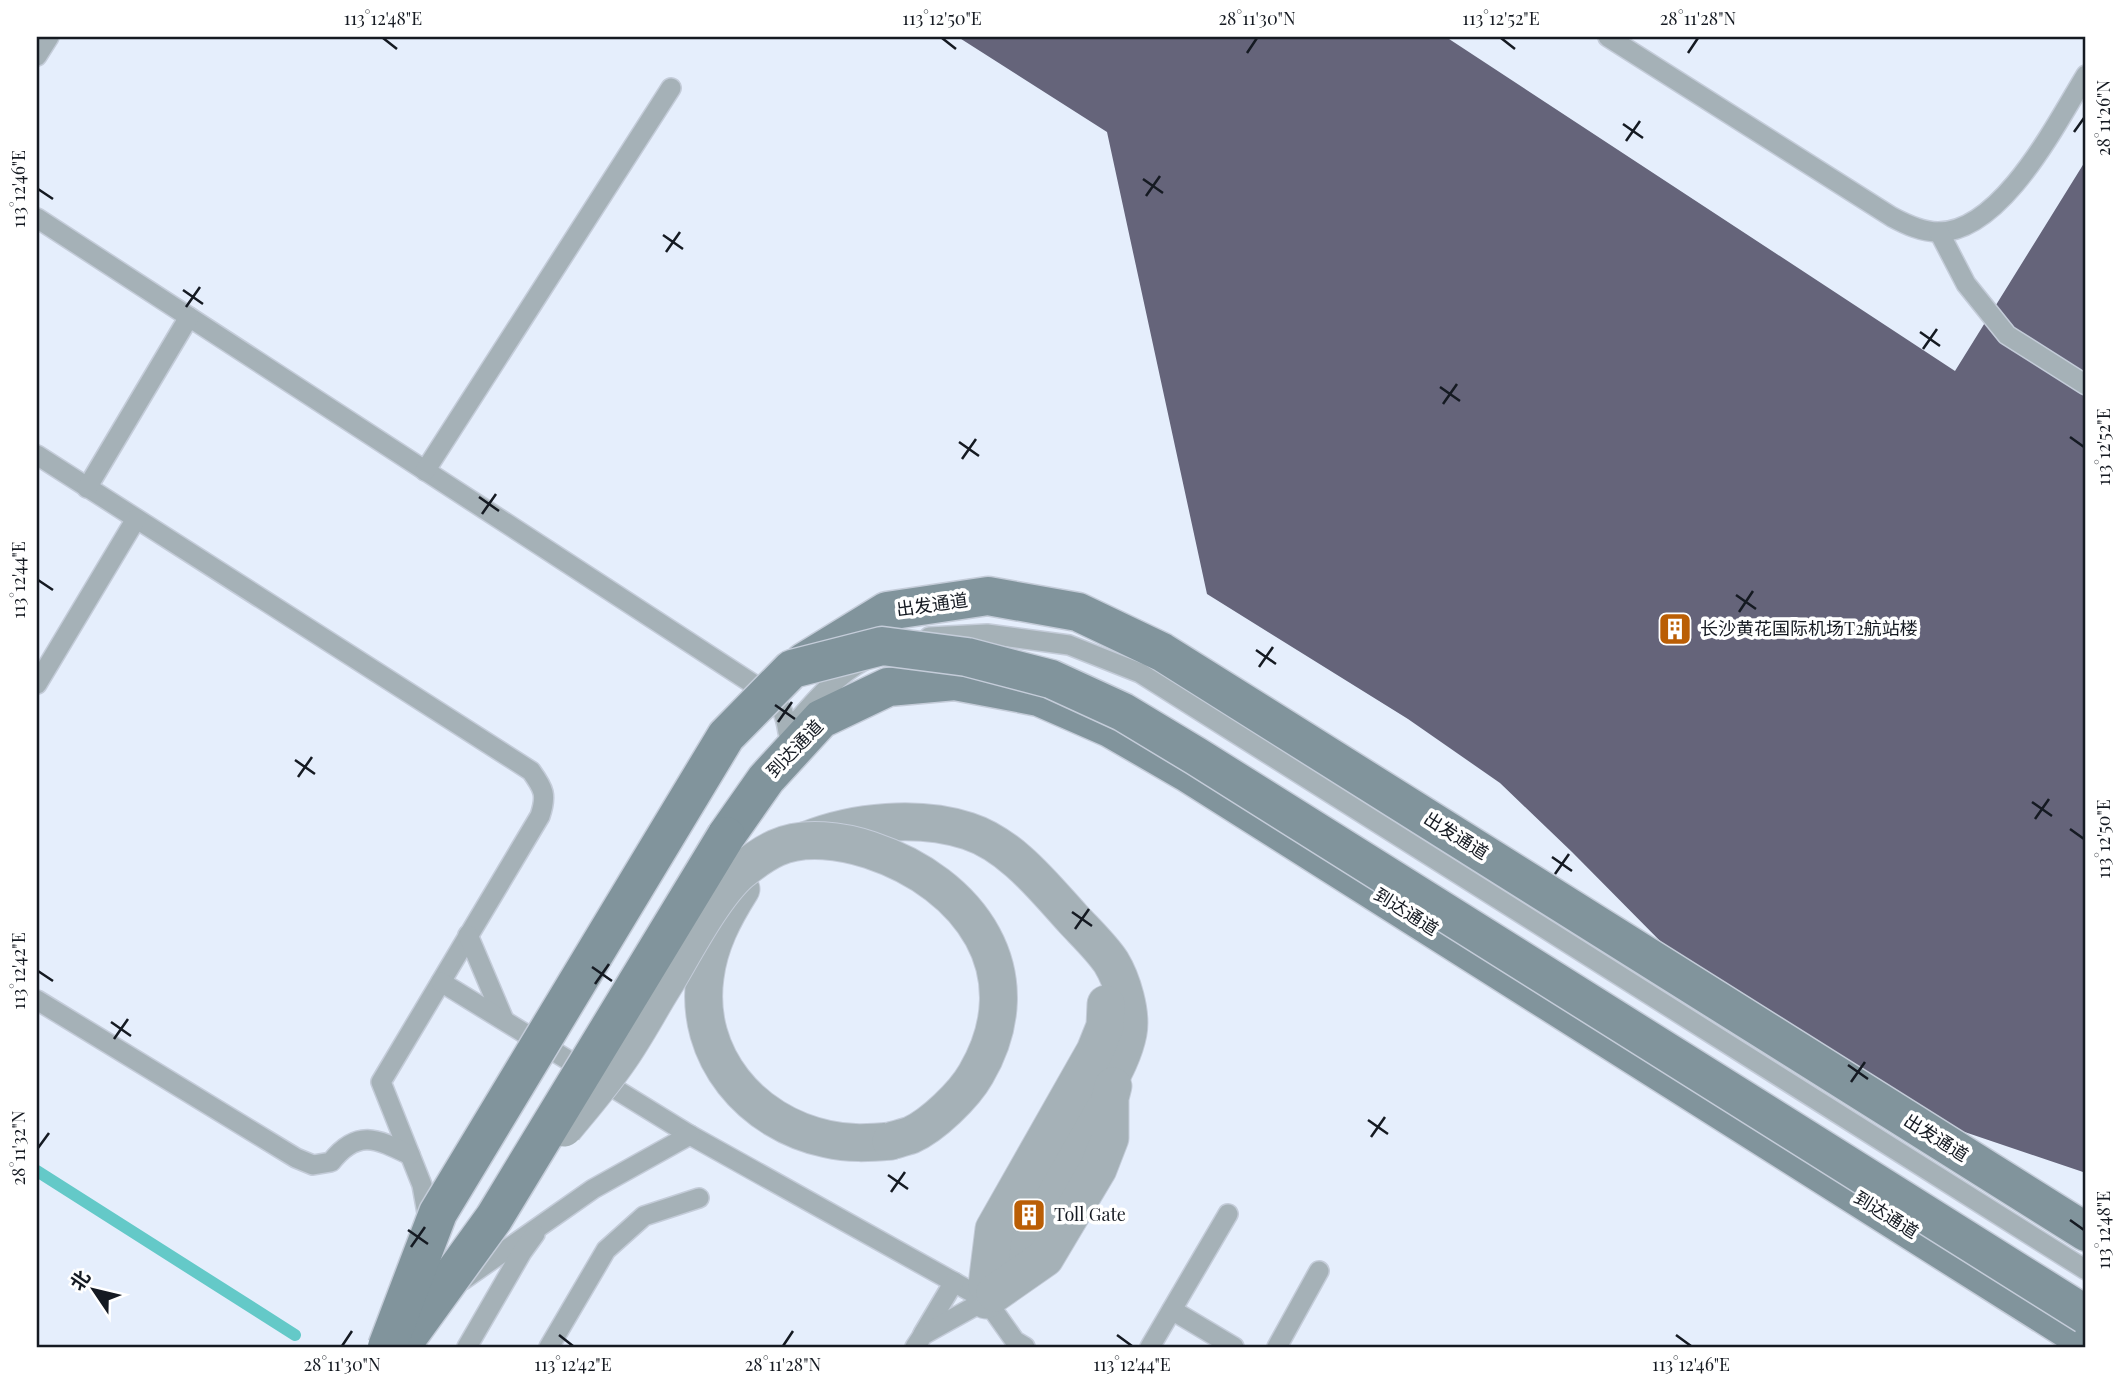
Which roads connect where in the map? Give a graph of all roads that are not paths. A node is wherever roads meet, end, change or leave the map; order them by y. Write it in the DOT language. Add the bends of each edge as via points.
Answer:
graph roads {
  1 [pos="49,37"];
  2 [pos="1615,39"];
  3 [pos="37,55"];
  4 [pos="2086,75"];
  5 [pos="671,88"];
  6 [pos="37,218"];
  7 [pos="1939,232"];
  8 [pos="189,317"];
  9 [pos="2086,385"];
  10 [pos="37,455"];
  11 [pos="425,471"];
  12 [pos="88,488"];
  13 [pos="136,519"];
  14 [pos="792,669"];
  15 [pos="37,684"];
  16 [pos="788,732"];
  17 [pos="766,779"];
  18 [pos="1087,934"];
  19 [pos="468,935"];
  20 [pos="441,982"];
  21 [pos="37,1000"];
  22 [pos="504,1020"];
  23 [pos="690,1135"];
  24 [pos="410,1155"];
  25 [pos="699,1198"];
  26 [pos="1228,1214"];
  27 [pos="494,1218"];
  28 [pos="544,1222"];
  29 [pos="2086,1232"];
  30 [pos="2086,1270"];
  31 [pos="1320,1271"];
  32 [pos="954,1282"];
  33 [pos="986,1300"];
  34 [pos="423,1308"];
  35 [pos="1172,1310"];
  36 [pos="2086,1315"];
  37 [pos="482,1322"];
  38 [pos="919,1341"];
  39 [pos="2086,1341"];
  40 [pos="372,1347"];
  41 [pos="387,1347"];
  42 [pos="401,1347"];
  43 [pos="409,1347"];
  44 [pos="453,1347"];
  45 [pos="467,1347"];
  46 [pos="548,1347"];
  47 [pos="1025,1347"];
  48 [pos="1150,1347"];
  49 [pos="1234,1347"];
  50 [pos="1277,1347"];
  1 -- 3 [label="lane"];
  2 -- 7 [label="lane" via="1892,217 1914,228"];
  4 -- 7 [label="lane" via="2008,193 1982,216"];
  5 -- 11 [label="lane"];
  6 -- 8 [label="lane"];
  7 -- 9 [label="lane" via="1966,284 2007,335"];
  8 -- 11 [label="lane"];
  8 -- 12 [label="lane"];
  10 -- 12 [label="lane"];
  11 -- 16 [label="lane" via="764,691 785,715"];
  12 -- 13 [label="lane"];
  13 -- 15 [label="lane"];
  13 -- 19 [label="lane" via="531,771 545,800 540,816"];
  14 -- 29 [label="street, 出发通道, bridge" via="887,611 988,596 1078,612 1162,652"];
  14 -- 36 [label="street, bridge" via="882,646 930,652 1051,679 1123,712"];
  14 -- 41 [label="street, 出发通道, bridge" via="726,736 438,1213"];
  16 -- 17 [label="lane"];
  16 -- 30 [label="lane, bridge" via="852,667 902,639 987,634 1069,645 1140,673"];
  17 -- 27 [label="street, 到达通道, bridge" via="726,836"];
  17 -- 39 [label="street, 到达通道" via="821,719 888,687 955,681 1040,697 1110,728 1186,772"];
  18 -- 27 [label="street, bridge" via="1007,853 971,832 940,824 861,826 819,835 793,846 765,864 741,889 722,919 711,947 703,1012 722,1068 742,1093 796,1129 826,1139 857,1144 891,1141 913,1134 941,1114 967,1091 987,1056 998,1020 999,986 990,950 970,915 914,868 847,843 810,840 777,847 740,872 716,901 620,1057"];
  18 -- 33 [label="street" via="1102,975 1105,1026 994,1229"];
  18 -- 33 [label="street" via="1112,963 1126,996 1129,1032 1070,1157"];
  19 -- 20 [label="lane"];
  19 -- 22 [label="lane"];
  20 -- 22 [label="lane"];
  20 -- 24 [label="lane" via="382,1082"];
  21 -- 24 [label="lane" via="296,1158 313,1165 331,1162 343,1147 365,1139"];
  22 -- 23 [label="lane"];
  23 -- 28 [label="lane"];
  23 -- 32 [label="lane"];
  24 -- 34 [label="lane" via="422,1185 433,1247"];
  25 -- 46 [label="lane" via="645,1216 606,1250"];
  26 -- 35 [label="lane"];
  27 -- 42 [label="street, 到达通道, bridge"];
  28 -- 34 [label="lane"];
  28 -- 37 [label="lane"];
  31 -- 50 [label="lane"];
  32 -- 33 [label="lane"];
  32 -- 38 [label="lane"];
  33 -- 38 [label="lane"];
  33 -- 47 [label="lane" via="1015,1342"];
  34 -- 40 [label="lane"];
  34 -- 43 [label="lane"];
  35 -- 48 [label="lane"];
  35 -- 49 [label="lane"];
  37 -- 44 [label="lane"];
  37 -- 45 [label="lane"];
}
